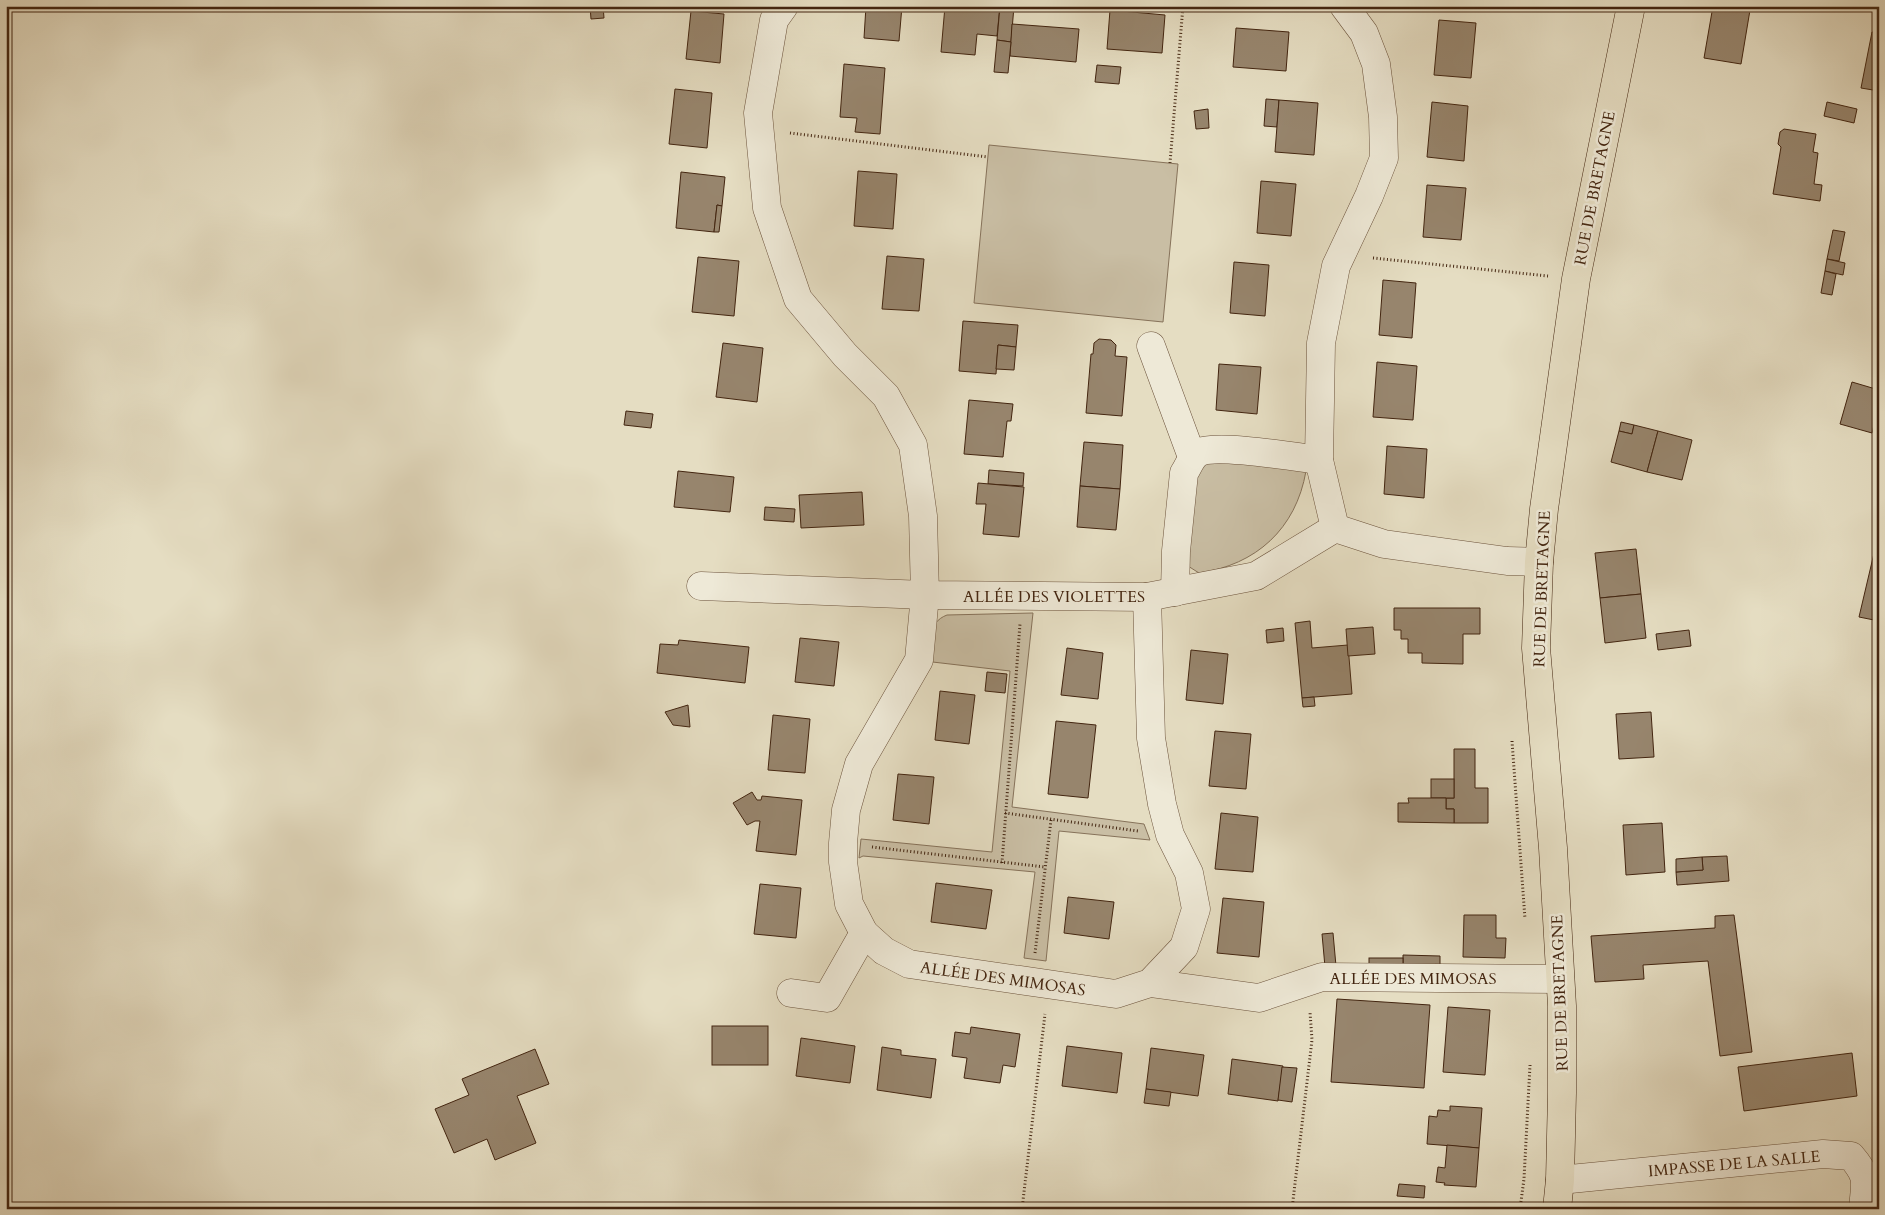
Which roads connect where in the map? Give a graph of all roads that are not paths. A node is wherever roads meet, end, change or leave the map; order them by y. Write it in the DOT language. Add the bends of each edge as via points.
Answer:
graph roads {
  1 [pos="784,6"];
  2 [pos="1344,6"];
  3 [pos="1631,6"];
  4 [pos="1151,346"];
  5 [pos="1192,457"];
  6 [pos="1319,460"];
  7 [pos="1335,528"];
  8 [pos="1539,562"];
  9 [pos="701,586"];
  10 [pos="1175,592"];
  11 [pos="925,595"];
  12 [pos="1147,597"];
  13 [pos="864,933"];
  14 [pos="1560,979"];
  15 [pos="1150,983"];
  16 [pos="791,993"];
  17 [pos="1872,1175"];
  18 [pos="1560,1180"];
  19 [pos="1557,1209"];
  20 [pos="1863,1209"];
  1 -- 11 [label="street, ALLÉE DES MIMOSAS" via="774,20 758,113 767,208 798,300 886,396 913,445 923,516"];
  2 -- 6 [label="street" via="1364,33 1376,64 1384,117 1384,158 1336,266 1321,343"];
  3 -- 8 [label="main road, RUE DE BRETAGNE" via="1576,279"];
  4 -- 5 [label="street"];
  5 -- 6 [label="street" via="1200,451 1225,450"];
  5 -- 10 [label="street" via="1184,473"];
  6 -- 7 [label="street"];
  7 -- 8 [label="street" via="1384,544 1507,561"];
  7 -- 10 [label="street, ALLÉE DES VIOLETTES" via="1256,576"];
  8 -- 14 [label="main road, RUE DE BRETAGNE" via="1536,648"];
  9 -- 11 [label="street, ALLÉE DES VIOLETTES"];
  10 -- 12 [label="street, ALLÉE DES VIOLETTES"];
  11 -- 12 [label="street, ALLÉE DES VIOLETTES"];
  11 -- 13 [label="street, ALLÉE DES MIMOSAS" via="919,660 859,764 846,810 843,862 849,904"];
  12 -- 15 [label="street, ALLÉE DES MIMOSAS" via="1151,738 1170,835 1189,873 1196,909 1184,947"];
  13 -- 15 [label="street, ALLÉE DES MIMOSAS" via="884,951 909,964 1116,994"];
  13 -- 16 [label="street" via="827,998"];
  14 -- 15 [label="street, ALLÉE DES MIMOSAS" via="1322,977 1259,998"];
  14 -- 18 [label="main road, RUE DE BRETAGNE"];
  17 -- 18 [label="street, IMPASSE DE LA SALLE" via="1851,1156 1823,1154"];
  17 -- 20 [label="street, IMPASSE DE LA SALLE"];
  18 -- 19 [label="main road, RUE DE BRETAGNE"];
}
